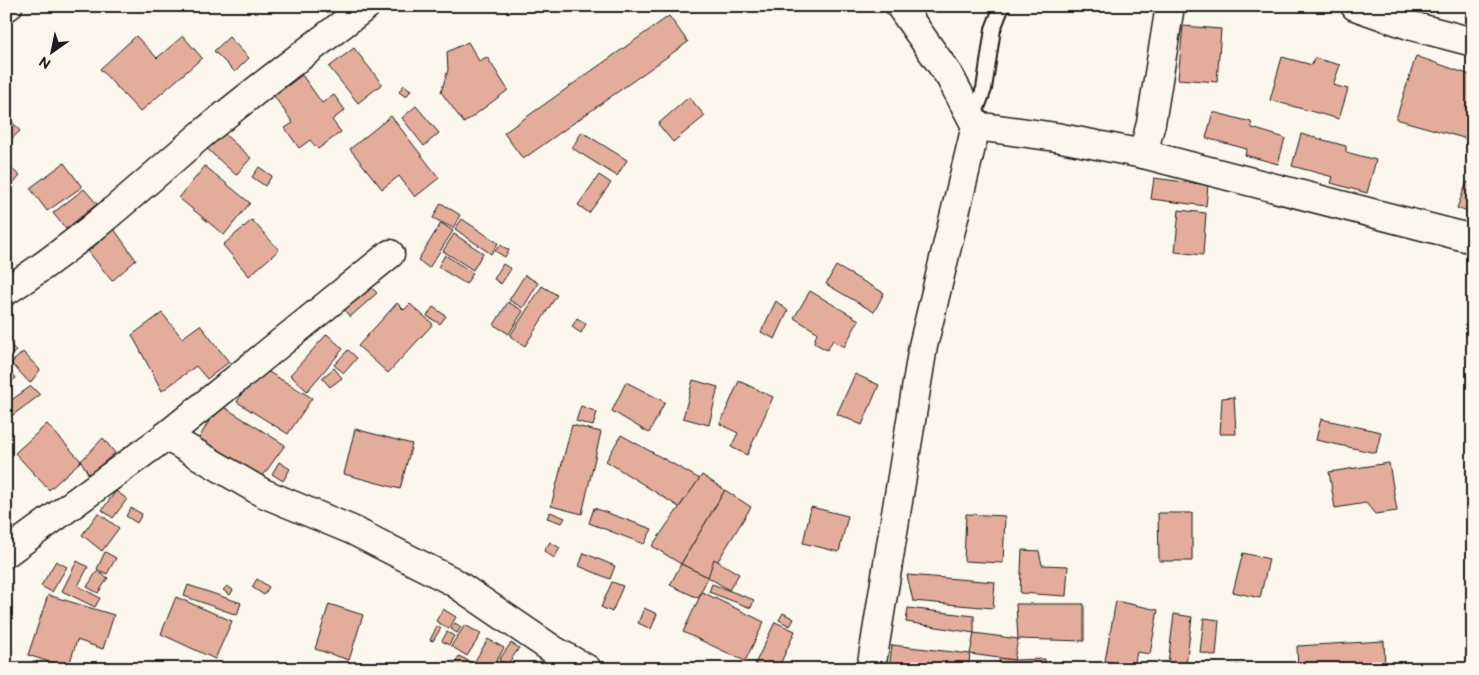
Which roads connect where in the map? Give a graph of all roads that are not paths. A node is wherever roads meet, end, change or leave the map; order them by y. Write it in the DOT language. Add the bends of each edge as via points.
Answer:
graph roads {
  1 [pos="366,6"];
  2 [pos="900,6"];
  3 [pos="1002,6"];
  4 [pos="1170,6"];
  5 [pos="1355,6"];
  6 [pos="1473,42"];
  7 [pos="974,122"];
  8 [pos="1143,154"];
  9 [pos="1473,239"];
  10 [pos="390,254"];
  11 [pos="6,292"];
  12 [pos="166,436"];
  13 [pos="6,554"];
  14 [pos="587,669"];
  15 [pos="871,669"];
  1 -- 11 [label="street" via="203,133 105,218"];
  2 -- 7 [label="street" via="950,77"];
  3 -- 7 [label="lane" via="993,29 984,88"];
  4 -- 8 [label="street"];
  5 -- 6 [label="street"];
  7 -- 8 [label="street"];
  7 -- 15 [label="street" via="923,346"];
  8 -- 9 [label="street"];
  10 -- 12 [label="street"];
  12 -- 13 [label="street"];
  12 -- 14 [label="street" via="263,492 352,530 452,581"];
}
